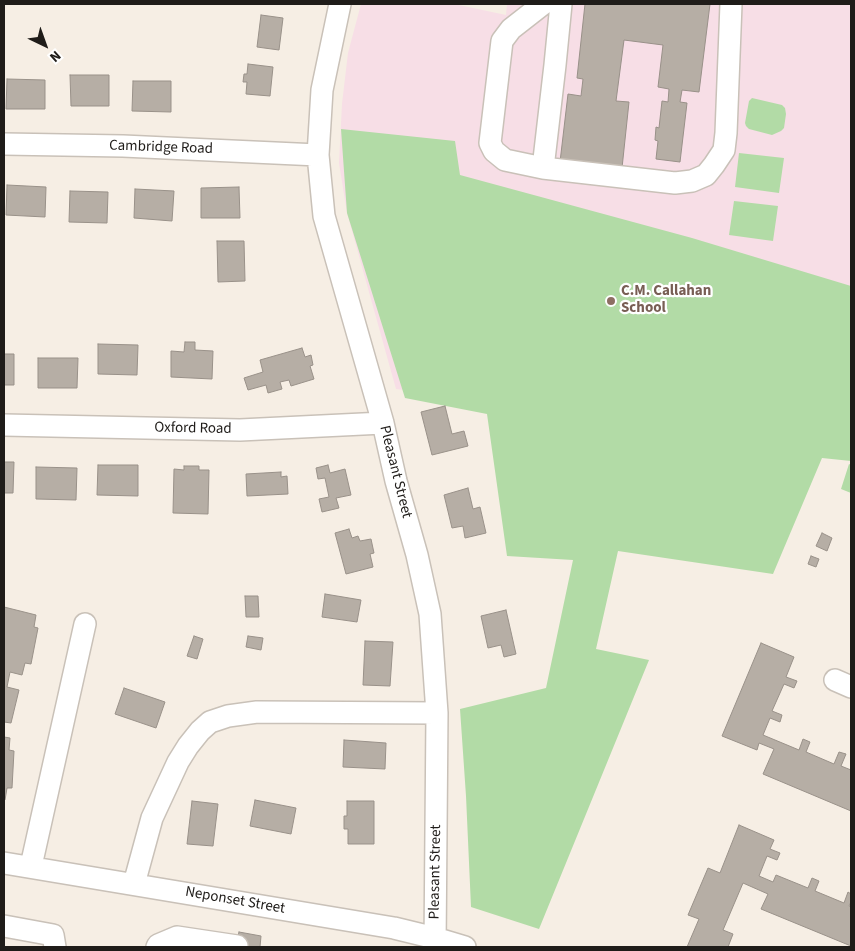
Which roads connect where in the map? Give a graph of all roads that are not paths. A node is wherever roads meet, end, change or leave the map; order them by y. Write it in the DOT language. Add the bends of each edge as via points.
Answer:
graph roads {
  1 [pos="340,4"];
  2 [pos="543,4"];
  3 [pos="560,4"];
  4 [pos="731,4"];
  5 [pos="4,144"];
  6 [pos="318,155"];
  7 [pos="543,168"];
  8 [pos="383,423"];
  9 [pos="4,425"];
  10 [pos="85,624"];
  11 [pos="437,713"];
  12 [pos="4,862"];
  13 [pos="32,866"];
  14 [pos="134,884"];
  15 [pos="4,926"];
  16 [pos="435,943"];
  17 [pos="237,946"];
  18 [pos="55,947"];
  19 [pos="157,947"];
  20 [pos="465,947"];
  1 -- 6 [label="street, Pleasant Street" via="322,90"];
  2 -- 7 [label="street" via="511,29 502,41 490,143 505,160"];
  3 -- 7 [label="street"];
  4 -- 7 [label="street" via="724,150 706,175 675,183"];
  5 -- 6 [label="street, Cambridge Road"];
  6 -- 8 [label="street, Pleasant Street" via="324,216"];
  8 -- 9 [label="street, Oxford Road" via="240,430"];
  8 -- 11 [label="street, Pleasant Street" via="430,614"];
  10 -- 13 [label="street"];
  11 -- 14 [label="street" via="257,712 210,722 178,762 152,818"];
  11 -- 16 [label="street, Pleasant Street"];
  12 -- 13 [label="street, Neponset Street"];
  13 -- 14 [label="street, Neponset Street"];
  14 -- 16 [label="street, Neponset Street" via="394,928"];
  15 -- 18 [label="street" via="53,935"];
  16 -- 20 [label="street, Neponset Street"];
  17 -- 19 [label="street" via="176,937"];
}
